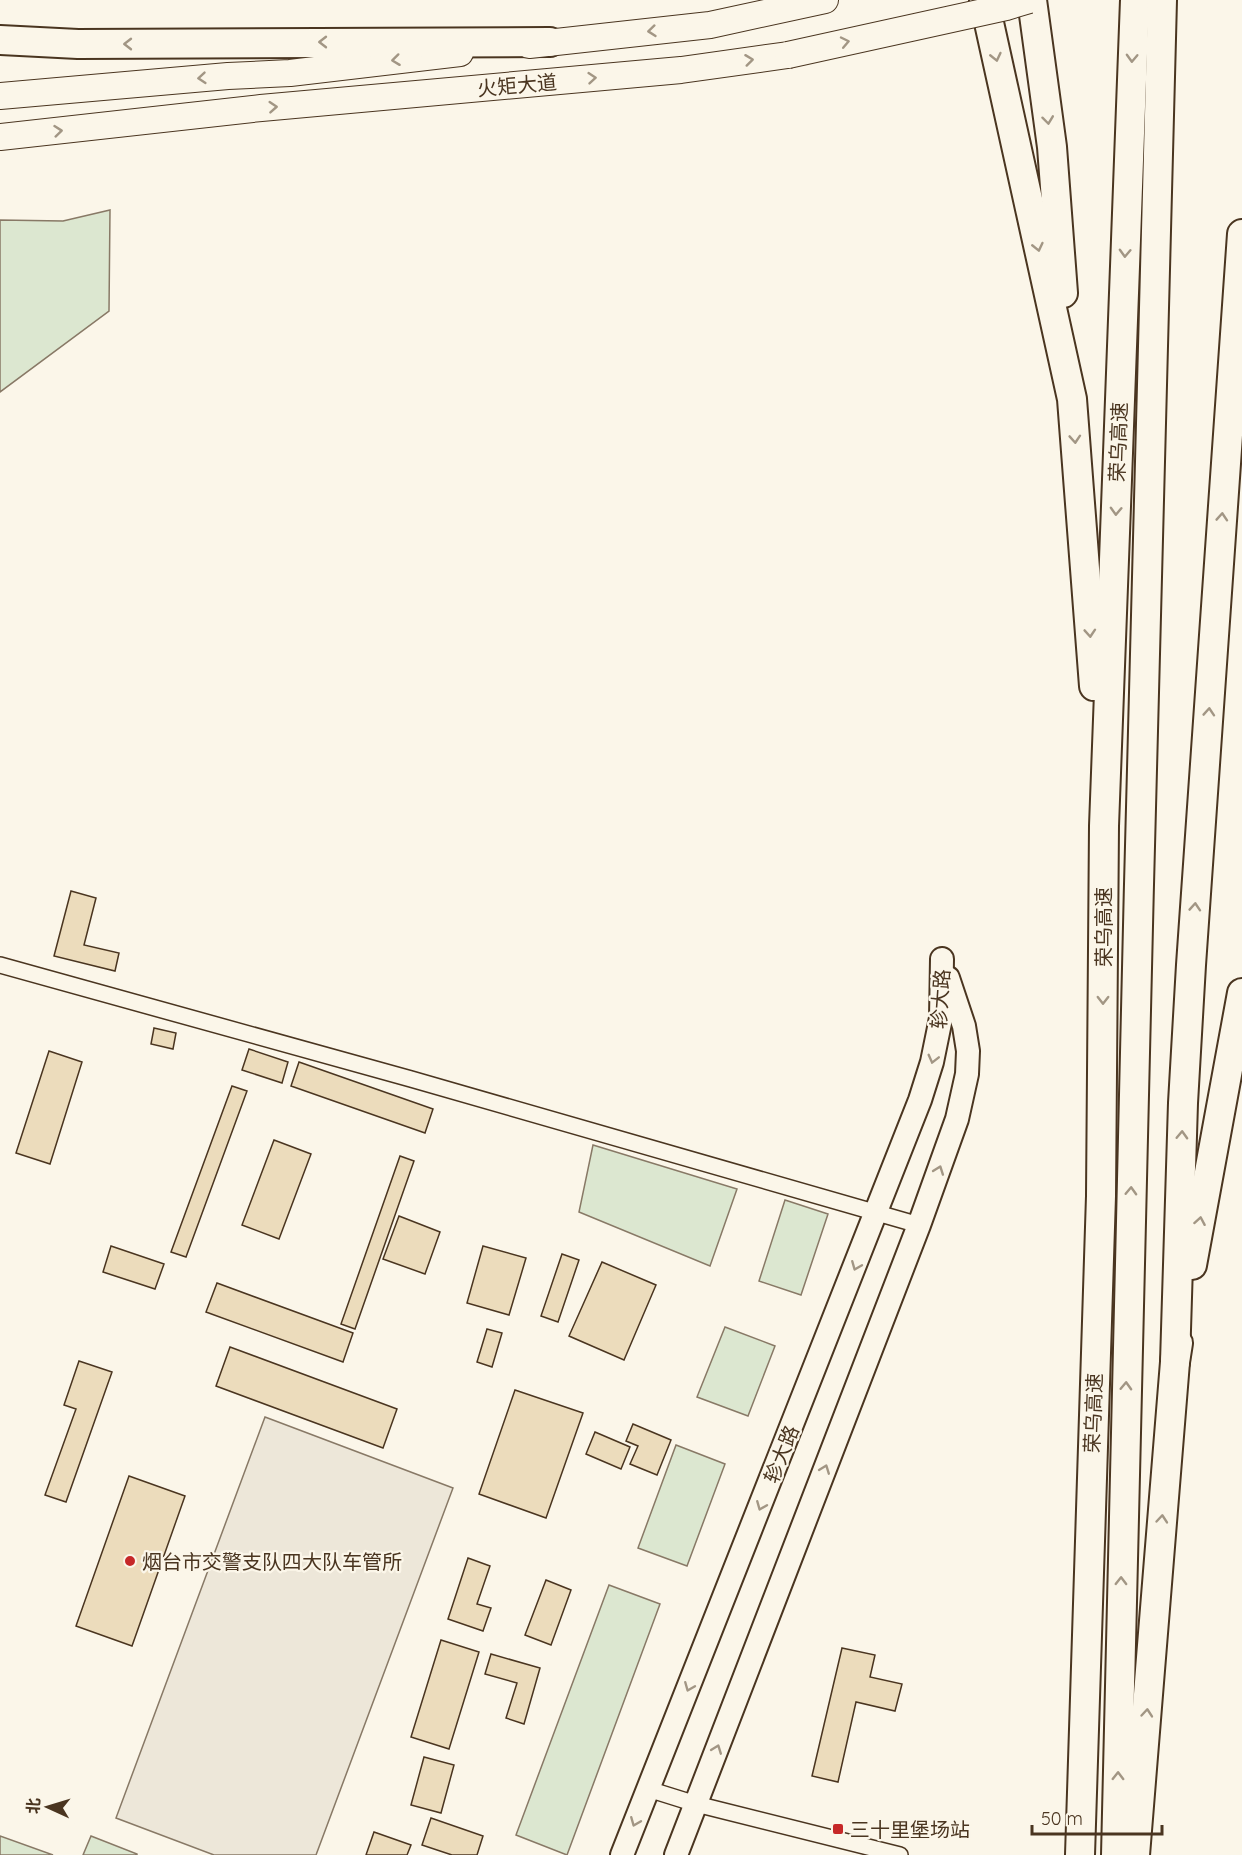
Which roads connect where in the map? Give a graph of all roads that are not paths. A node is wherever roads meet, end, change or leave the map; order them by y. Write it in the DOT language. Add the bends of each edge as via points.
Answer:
graph roads {
  1 [pos="825,0"];
  2 [pos="984,0"];
  3 [pos="1031,0"];
  4 [pos="1135,0"];
  5 [pos="1162,0"];
  6 [pos="0,40"];
  7 [pos="550,42"];
  8 [pos="0,96"];
  9 [pos="0,137"];
  10 [pos="1242,234"];
  11 [pos="1072,399"];
  12 [pos="1104,826"];
  13 [pos="0,965"];
  14 [pos="1242,993"];
  15 [pos="877,1211"];
  16 [pos="919,1225"];
  17 [pos="1175,1362"];
  18 [pos="648,1789"];
  19 [pos="696,1804"];
  20 [pos="622,1855"];
  21 [pos="676,1855"];
  22 [pos="900,1855"];
  23 [pos="1080,1855"];
  24 [pos="1116,1855"];
  25 [pos="1135,1855"];
  1 -- 7 [label="main road, 火矩大道, one-way" via="711,25"];
  2 -- 11 [label="highway, one-way"];
  9 -- 3 [label="main road, 火矩大道, one-way, bridge" via="261,108 669,71 788,55"];
  3 -- 11 [label="highway, one-way" via="1052,147"];
  4 -- 12 [label="highway, 荣乌高速, one-way"];
  24 -- 5 [label="highway, 荣乌高速, one-way"];
  7 -- 6 [label="highway, one-way" via="78,44"];
  7 -- 8 [label="main road, 火矩大道, one-way" via="290,73"];
  17 -- 10 [label="highway, one-way" via="1191,965"];
  11 -- 12 [label="highway, one-way"];
  12 -- 23 [label="highway, 荣乌高速, one-way" via="1101,1196"];
  13 -- 15 [label="street"];
  17 -- 14 [label="highway, one-way"];
  15 -- 16 [label="street"];
  16 -- 15 [label="main road, 轸大路, one-way" via="957,1119 967,1074 964,1026 942,959 941,1018 932,1062"];
  15 -- 18 [label="main road, 轸大路, one-way"];
  19 -- 16 [label="main road, 轸大路, one-way"];
  25 -- 17 [label="highway, one-way"];
  18 -- 19 [label="street"];
  18 -- 20 [label="main road, 轸大路, one-way"];
  19 -- 21 [label="main road, 轸大路"];
  19 -- 22 [label="street"];
}
